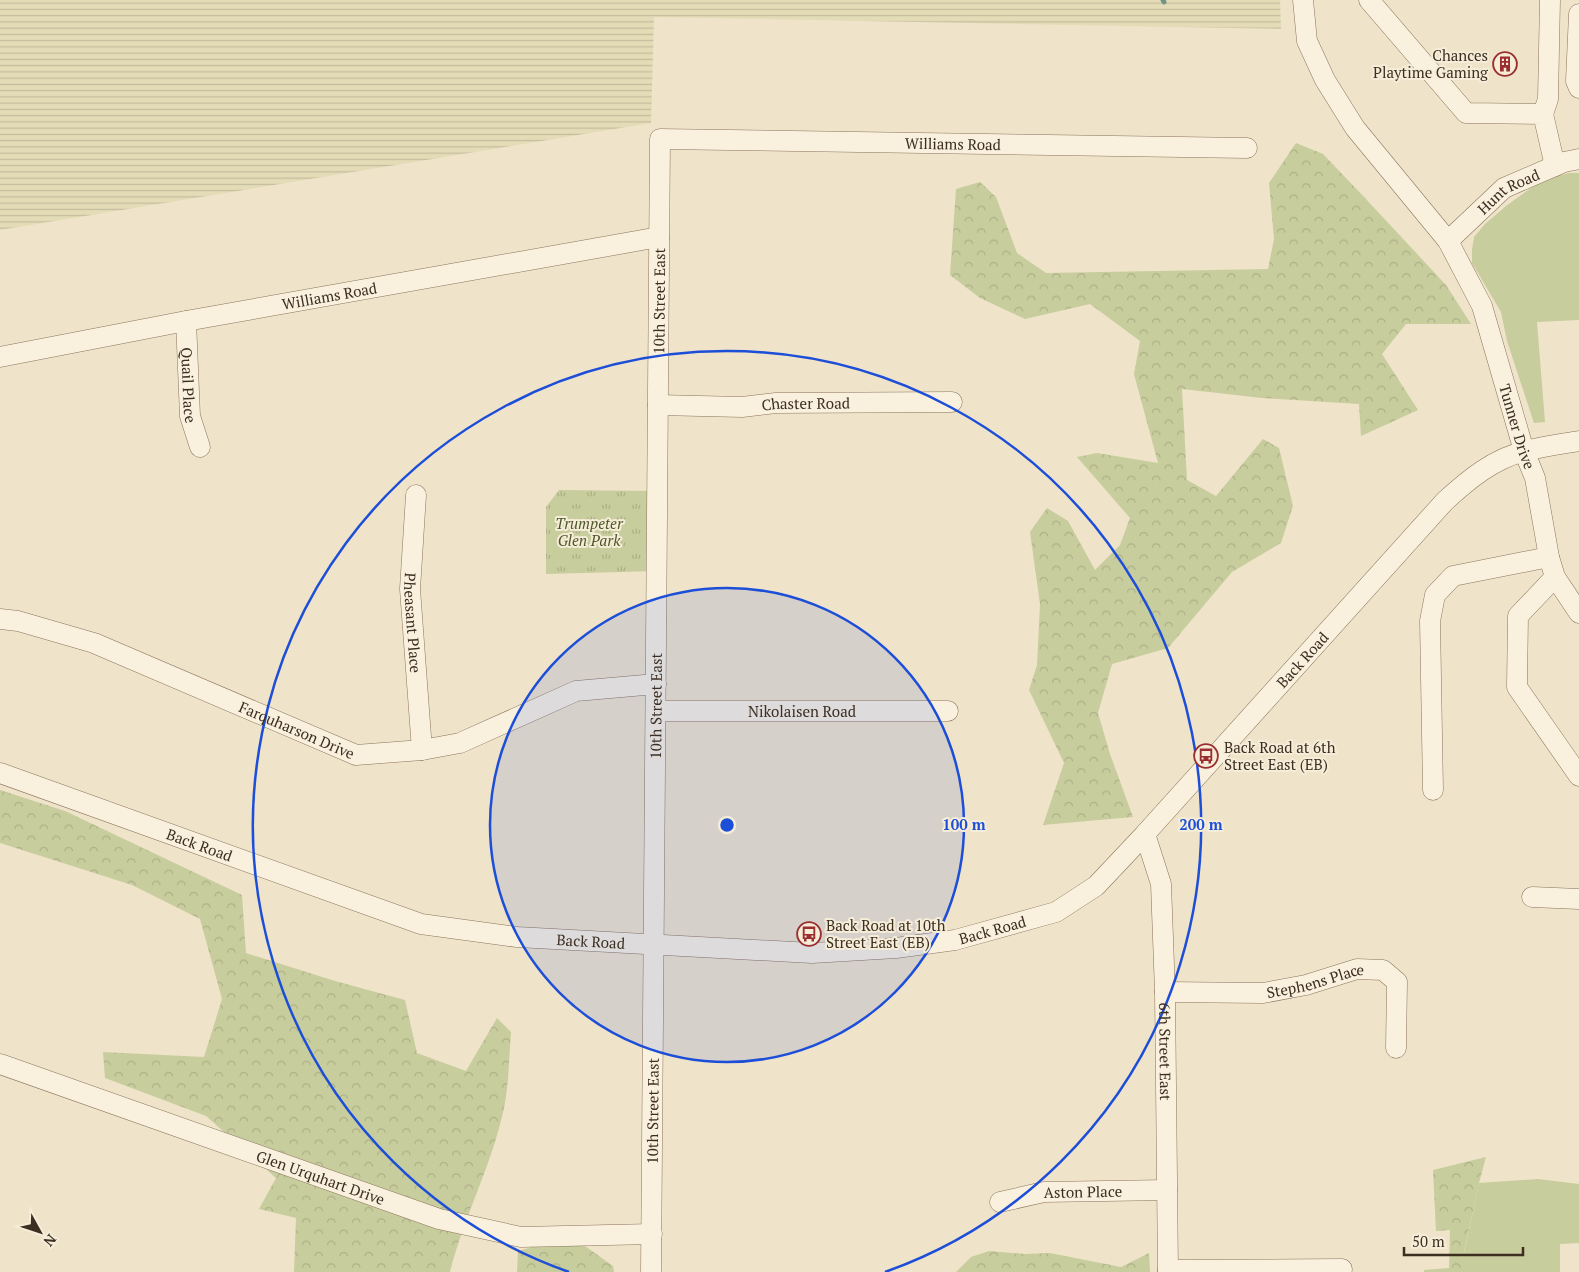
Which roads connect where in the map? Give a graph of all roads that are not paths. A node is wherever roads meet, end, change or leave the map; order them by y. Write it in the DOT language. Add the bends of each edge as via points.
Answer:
graph roads {
  1 [pos="1303,0"];
  2 [pos="1369,0"];
  3 [pos="1550,0"];
  4 [pos="1579,14"];
  5 [pos="1579,88"];
  6 [pos="1543,114"];
  7 [pos="660,139"];
  8 [pos="1247,148"];
  9 [pos="1579,159"];
  10 [pos="1555,166"];
  11 [pos="659,237"];
  12 [pos="1448,241"];
  13 [pos="186,321"];
  14 [pos="0,357"];
  15 [pos="952,402"];
  16 [pos="658,405"];
  17 [pos="1579,440"];
  18 [pos="200,446"];
  19 [pos="1524,451"];
  20 [pos="416,496"];
  21 [pos="1549,557"];
  22 [pos="1555,577"];
  23 [pos="1579,613"];
  24 [pos="0,618"];
  25 [pos="656,684"];
  26 [pos="656,710"];
  27 [pos="948,711"];
  28 [pos="422,750"];
  29 [pos="0,773"];
  30 [pos="1579,776"];
  31 [pos="1433,790"];
  32 [pos="1145,834"];
  33 [pos="1532,897"];
  34 [pos="1579,899"];
  35 [pos="653,944"];
  36 [pos="1165,992"];
  37 [pos="1396,1048"];
  38 [pos="0,1064"];
  39 [pos="1167,1190"];
  40 [pos="1000,1202"];
  41 [pos="652,1234"];
  42 [pos="1342,1269"];
  43 [pos="1168,1271"];
  44 [pos="651,1272"];
  1 -- 12 [label="street, Tunner Drive" via="1307,41 1325,80 1355,128"];
  2 -- 6 [label="street" via="1466,113"];
  3 -- 6 [label="street" via="1548,99"];
  4 -- 5 [label="street" via="1576,81"];
  6 -- 10 [label="street"];
  7 -- 8 [label="street, Williams Road"];
  7 -- 11 [label="street, 10th Street East"];
  9 -- 10 [label="street, Hunt Road"];
  10 -- 12 [label="street, Hunt Road" via="1504,188"];
  11 -- 13 [label="street, Williams Road"];
  11 -- 16 [label="street, 10th Street East"];
  12 -- 19 [label="street, Tunner Drive" via="1482,306"];
  13 -- 14 [label="street, Williams Road"];
  13 -- 18 [label="street, Quail Place" via="190,416"];
  15 -- 16 [label="street, Chaster Road" via="776,403 742,407"];
  16 -- 25 [label="street, 10th Street East"];
  17 -- 19 [label="street, Back Road"];
  19 -- 21 [label="street, Tunner Drive" via="1535,478"];
  19 -- 32 [label="street, Back Road" via="1484,469 1445,501"];
  20 -- 28 [label="street, Pheasant Place" via="410,589"];
  21 -- 22 [label="street, Tunner Drive"];
  21 -- 31 [label="street" via="1453,576 1435,595 1430,621"];
  22 -- 23 [label="street, Tunner Drive"];
  22 -- 30 [label="street" via="1518,616 1517,687"];
  24 -- 28 [label="street, Farquharson Drive" via="94,643 356,755"];
  25 -- 26 [label="street, 10th Street East"];
  25 -- 28 [label="street, Farquharson Drive" via="576,690 460,743"];
  26 -- 27 [label="street, Nikolaisen Road"];
  26 -- 35 [label="street, 10th Street East"];
  29 -- 35 [label="street, Back Road" via="421,924 517,938"];
  32 -- 35 [label="street, Back Road" via="1096,886 1056,912 956,940 896,948 812,953"];
  32 -- 36 [label="street, 6th Street East" via="1161,884"];
  33 -- 34 [label="street"];
  35 -- 41 [label="street, 10th Street East"];
  36 -- 37 [label="street, Stephens Place" via="1263,993 1306,985 1358,969 1383,970 1397,982"];
  36 -- 39 [label="street, 6th Street East"];
  38 -- 41 [label="street, Glen Urquhart Drive" via="439,1220 521,1236"];
  39 -- 40 [label="street, Aston Place" via="1044,1192"];
  39 -- 43 [label="street, 6th Street East"];
  41 -- 44 [label="street, 10th Street East"];
  42 -- 43 [label="street"];
}
